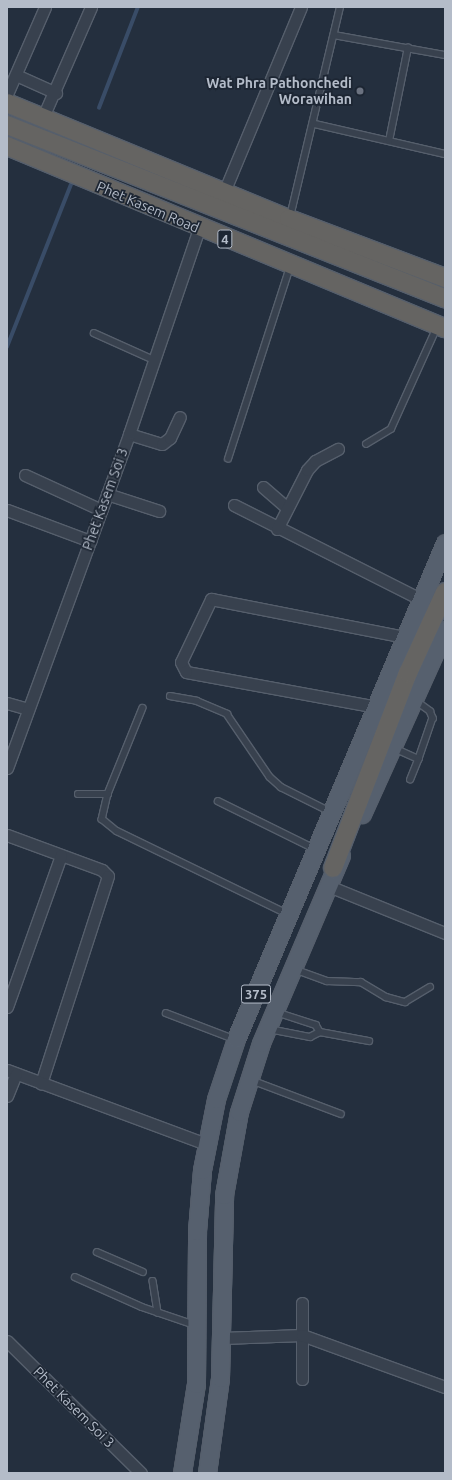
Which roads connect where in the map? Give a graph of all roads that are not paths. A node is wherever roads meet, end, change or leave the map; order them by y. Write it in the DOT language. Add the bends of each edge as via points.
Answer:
graph roads {
  1 [pos="45,7"];
  2 [pos="91,7"];
  3 [pos="301,7"];
  4 [pos="340,7"];
  5 [pos="334,35"];
  6 [pos="408,48"];
  7 [pos="445,54"];
  8 [pos="16,75"];
  9 [pos="56,93"];
  10 [pos="7,94"];
  11 [pos="7,103"];
  12 [pos="43,117"];
  13 [pos="315,124"];
  14 [pos="7,125"];
  15 [pos="389,141"];
  16 [pos="7,146"];
  17 [pos="445,154"];
  18 [pos="224,192"];
  19 [pos="290,219"];
  20 [pos="199,228"];
  21 [pos="291,264"];
  22 [pos="445,278"];
  23 [pos="445,298"];
  24 [pos="441,326"];
  25 [pos="94,333"];
  26 [pos="155,360"];
  27 [pos="180,417"];
  28 [pos="129,434"];
  29 [pos="366,444"];
  30 [pos="338,449"];
  31 [pos="228,459"];
  32 [pos="25,475"];
  33 [pos="263,487"];
  34 [pos="107,494"];
  35 [pos="234,505"];
  36 [pos="287,508"];
  37 [pos="7,510"];
  38 [pos="101,510"];
  39 [pos="159,511"];
  40 [pos="277,529"];
  41 [pos="90,541"];
  42 [pos="445,543"];
  43 [pos="445,592"];
  44 [pos="420,599"];
  45 [pos="445,630"];
  46 [pos="405,637"];
  47 [pos="441,650"];
  48 [pos="170,696"];
  49 [pos="414,699"];
  50 [pos="7,703"];
  51 [pos="377,707"];
  52 [pos="143,708"];
  53 [pos="28,710"];
  54 [pos="392,747"];
  55 [pos="419,759"];
  56 [pos="7,768"];
  57 [pos="411,780"];
  58 [pos="78,794"];
  59 [pos="108,794"];
  60 [pos="218,801"];
  61 [pos="332,812"];
  62 [pos="7,835"];
  63 [pos="317,850"];
  64 [pos="61,855"];
  65 [pos="333,868"];
  66 [pos="326,885"];
  67 [pos="290,914"];
  68 [pos="445,933"];
  69 [pos="292,968"];
  70 [pos="430,987"];
  71 [pos="7,1007"];
  72 [pos="274,1012"];
  73 [pos="166,1013"];
  74 [pos="267,1029"];
  75 [pos="320,1032"];
  76 [pos="236,1039"];
  77 [pos="369,1041"];
  78 [pos="12,1072"];
  79 [pos="248,1079"];
  80 [pos="41,1083"];
  81 [pos="7,1096"];
  82 [pos="340,1114"];
  83 [pos="206,1144"];
  84 [pos="97,1252"];
  85 [pos="143,1272"];
  86 [pos="75,1278"];
  87 [pos="153,1280"];
  88 [pos="302,1303"];
  89 [pos="158,1313"];
  90 [pos="197,1326"];
  91 [pos="302,1335"];
  92 [pos="222,1338"];
  93 [pos="7,1341"];
  94 [pos="302,1379"];
  95 [pos="445,1387"];
  96 [pos="141,1473"];
  97 [pos="182,1473"];
  98 [pos="207,1473"];
  1 -- 8 [label="street"];
  2 -- 9 [label="street"];
  3 -- 18 [label="street"];
  4 -- 5 [label="lane"];
  5 -- 6 [label="lane"];
  5 -- 13 [label="lane"];
  6 -- 7 [label="lane"];
  6 -- 15 [label="lane"];
  8 -- 9 [label="street"];
  8 -- 10 [label="street"];
  9 -- 12 [label="street"];
  11 -- 12 [label="highway"];
  12 -- 18 [label="highway"];
  13 -- 15 [label="lane"];
  13 -- 19 [label="lane"];
  14 -- 23 [label="highway" via="157,187"];
  15 -- 17 [label="lane"];
  16 -- 20 [label="highway, Phet Kasem Road / 4"];
  18 -- 19 [label="highway"];
  19 -- 22 [label="highway"];
  20 -- 21 [label="highway, Phet Kasem Road / 4"];
  20 -- 26 [label="street, Phet Kasem Soi 3"];
  21 -- 24 [label="highway, Phet Kasem Road / 4"];
  21 -- 31 [label="lane"];
  24 -- 29 [label="lane" via="391,429"];
  25 -- 26 [label="lane"];
  26 -- 28 [label="street, Phet Kasem Soi 3"];
  27 -- 28 [label="street" via="170,438 162,444"];
  28 -- 34 [label="street, Phet Kasem Soi 3"];
  30 -- 36 [label="street" via="315,461 307,470"];
  32 -- 38 [label="street"];
  33 -- 36 [label="street"];
  34 -- 38 [label="street, Phet Kasem Soi 3"];
  34 -- 39 [label="street"];
  35 -- 40 [label="street"];
  36 -- 40 [label="street"];
  37 -- 41 [label="street"];
  38 -- 41 [label="street, Phet Kasem Soi 3"];
  40 -- 44 [label="street"];
  41 -- 53 [label="street, Phet Kasem Soi 3"];
  42 -- 44 [label="main road, 375"];
  43 -- 65 [label="highway" via="408,673"];
  44 -- 46 [label="main road, 375"];
  45 -- 47 [label="main road, 375"];
  46 -- 51 [label="main road, 375"];
  46 -- 51 [label="street" via="211,599 181,662 186,672"];
  47 -- 49 [label="main road, 375"];
  48 -- 61 [label="lane" via="197,701 227,714 276,782"];
  49 -- 54 [label="main road, 375"];
  49 -- 55 [label="lane" via="433,715"];
  50 -- 53 [label="street"];
  51 -- 61 [label="main road, 375"];
  52 -- 59 [label="lane"];
  53 -- 56 [label="street, Phet Kasem Soi 3"];
  54 -- 55 [label="lane"];
  54 -- 65 [label="main road, 375"];
  55 -- 57 [label="lane"];
  58 -- 59 [label="lane"];
  59 -- 67 [label="lane" via="102,812 107,824"];
  60 -- 63 [label="lane"];
  61 -- 63 [label="main road, 375"];
  62 -- 64 [label="street"];
  63 -- 67 [label="main road, 375"];
  64 -- 71 [label="street"];
  64 -- 80 [label="street" via="102,870 108,876"];
  65 -- 66 [label="main road, 375"];
  66 -- 68 [label="street"];
  66 -- 69 [label="main road, 375"];
  67 -- 76 [label="main road, 375"];
  69 -- 70 [label="lane" via="327,980 361,982 386,997 405,1002"];
  69 -- 72 [label="main road, 375"];
  72 -- 74 [label="main road, 375"];
  72 -- 75 [label="lane" via="316,1025"];
  73 -- 76 [label="lane"];
  74 -- 75 [label="lane" via="310,1037"];
  74 -- 79 [label="main road, 375"];
  75 -- 77 [label="lane"];
  76 -- 83 [label="main road, 375"];
  78 -- 80 [label="street"];
  78 -- 81 [label="street"];
  79 -- 82 [label="lane"];
  79 -- 92 [label="main road, 375" via="224,1195"];
  80 -- 83 [label="street"];
  83 -- 90 [label="main road, 375" via="197,1231"];
  84 -- 85 [label="lane"];
  86 -- 89 [label="lane"];
  87 -- 89 [label="lane"];
  88 -- 91 [label="street"];
  89 -- 90 [label="lane"];
  90 -- 97 [label="main road, 375" via="194,1405"];
  91 -- 92 [label="street"];
  91 -- 94 [label="street"];
  91 -- 95 [label="street"];
  92 -- 98 [label="main road, 375" via="215,1427"];
  93 -- 96 [label="street, Phet Kasem Soi 3"];
}
